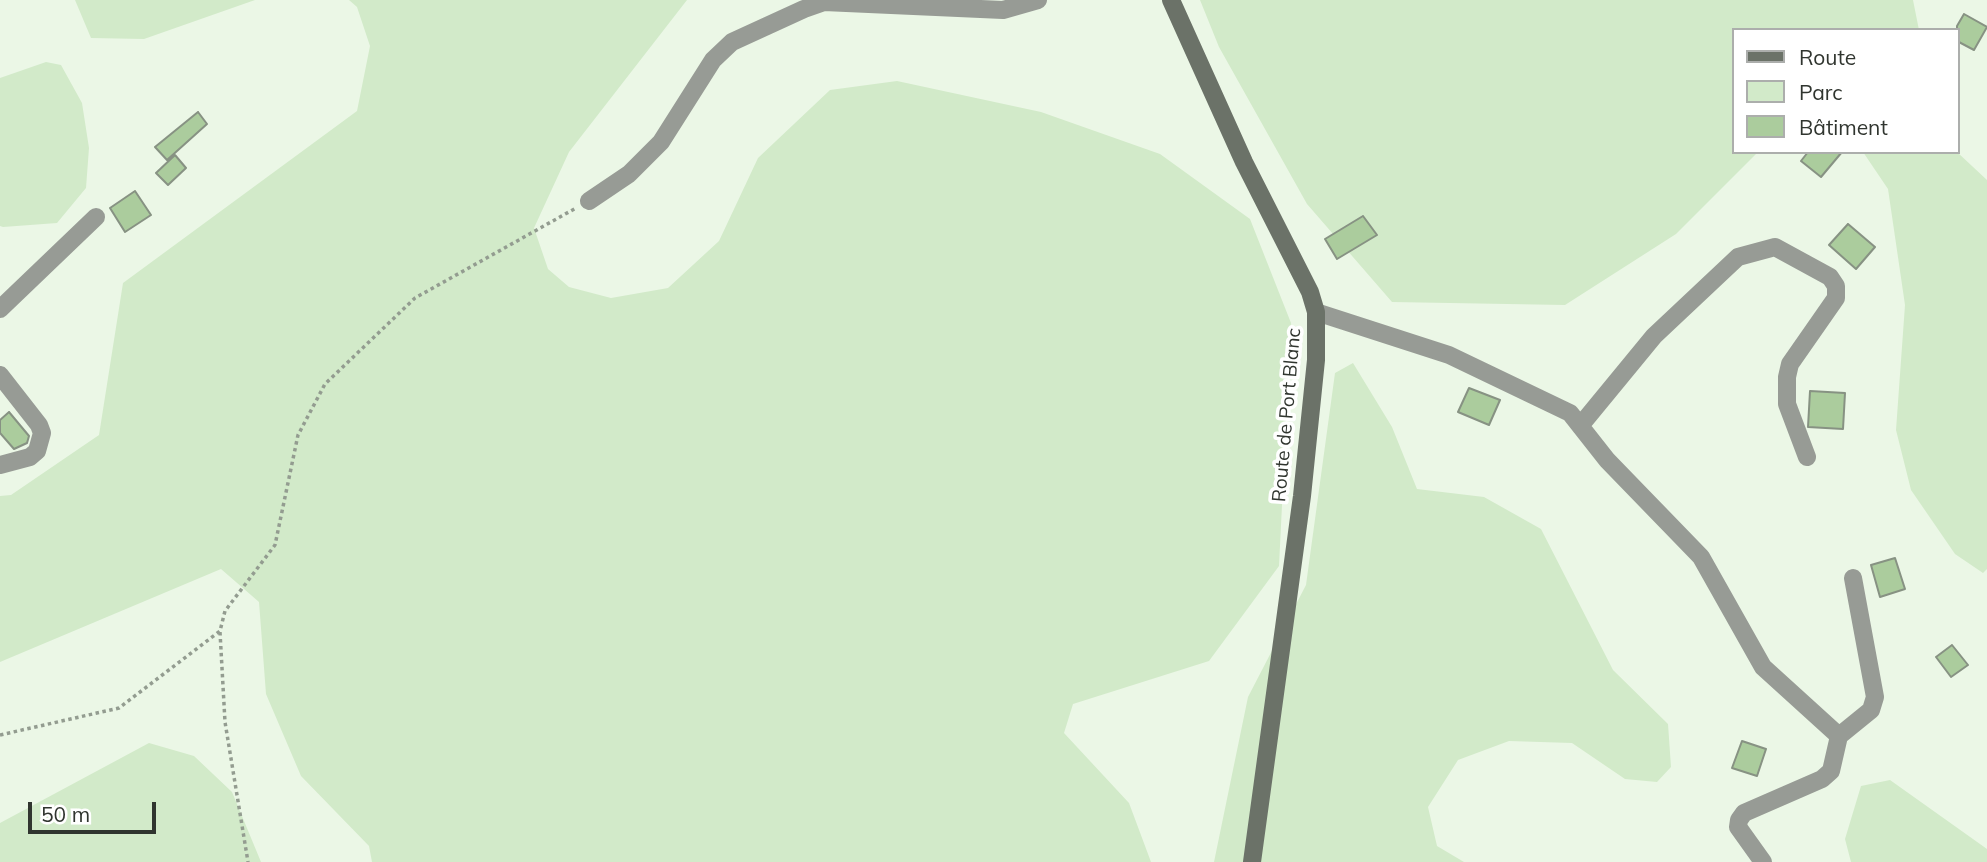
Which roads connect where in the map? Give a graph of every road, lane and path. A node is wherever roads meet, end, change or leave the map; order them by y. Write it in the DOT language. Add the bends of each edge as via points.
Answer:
graph roads {
  1 [pos="1038,0"];
  2 [pos="1171,0"];
  3 [pos="589,201"];
  4 [pos="96,217"];
  5 [pos="0,309"];
  6 [pos="1316,312"];
  7 [pos="0,375"];
  8 [pos="1580,426"];
  9 [pos="1807,457"];
  10 [pos="0,466"];
  11 [pos="1853,578"];
  12 [pos="220,631"];
  13 [pos="0,735"];
  14 [pos="1839,736"];
  15 [pos="248,862"];
  16 [pos="1252,862"];
  17 [pos="1763,862"];
  1 -- 3 [label="street" via="1003,10 824,2 804,9 732,42 713,60 661,142 629,174"];
  2 -- 6 [label="street, Route de Port Blanc" via="1244,162 1311,292"];
  3 -- 12 [label="path" via="415,298 325,384 298,435 275,545 225,611"];
  4 -- 5 [label="street"];
  6 -- 8 [label="street" via="1449,355 1570,413"];
  6 -- 16 [label="street, Route de Port Blanc" via="1316,360 1301,496"];
  7 -- 10 [label="street" via="42,433 37,451 30,457"];
  8 -- 9 [label="street" via="1654,335 1738,257 1775,247 1830,277 1836,286 1836,298 1790,364 1787,377 1787,404"];
  8 -- 14 [label="street" via="1701,557 1763,667"];
  11 -- 14 [label="street" via="1875,697 1871,710"];
  12 -- 13 [label="path" via="119,708"];
  12 -- 15 [label="path" via="225,722"];
  14 -- 17 [label="street" via="1831,771 1822,779 1744,813 1739,820 1738,827"];
}
